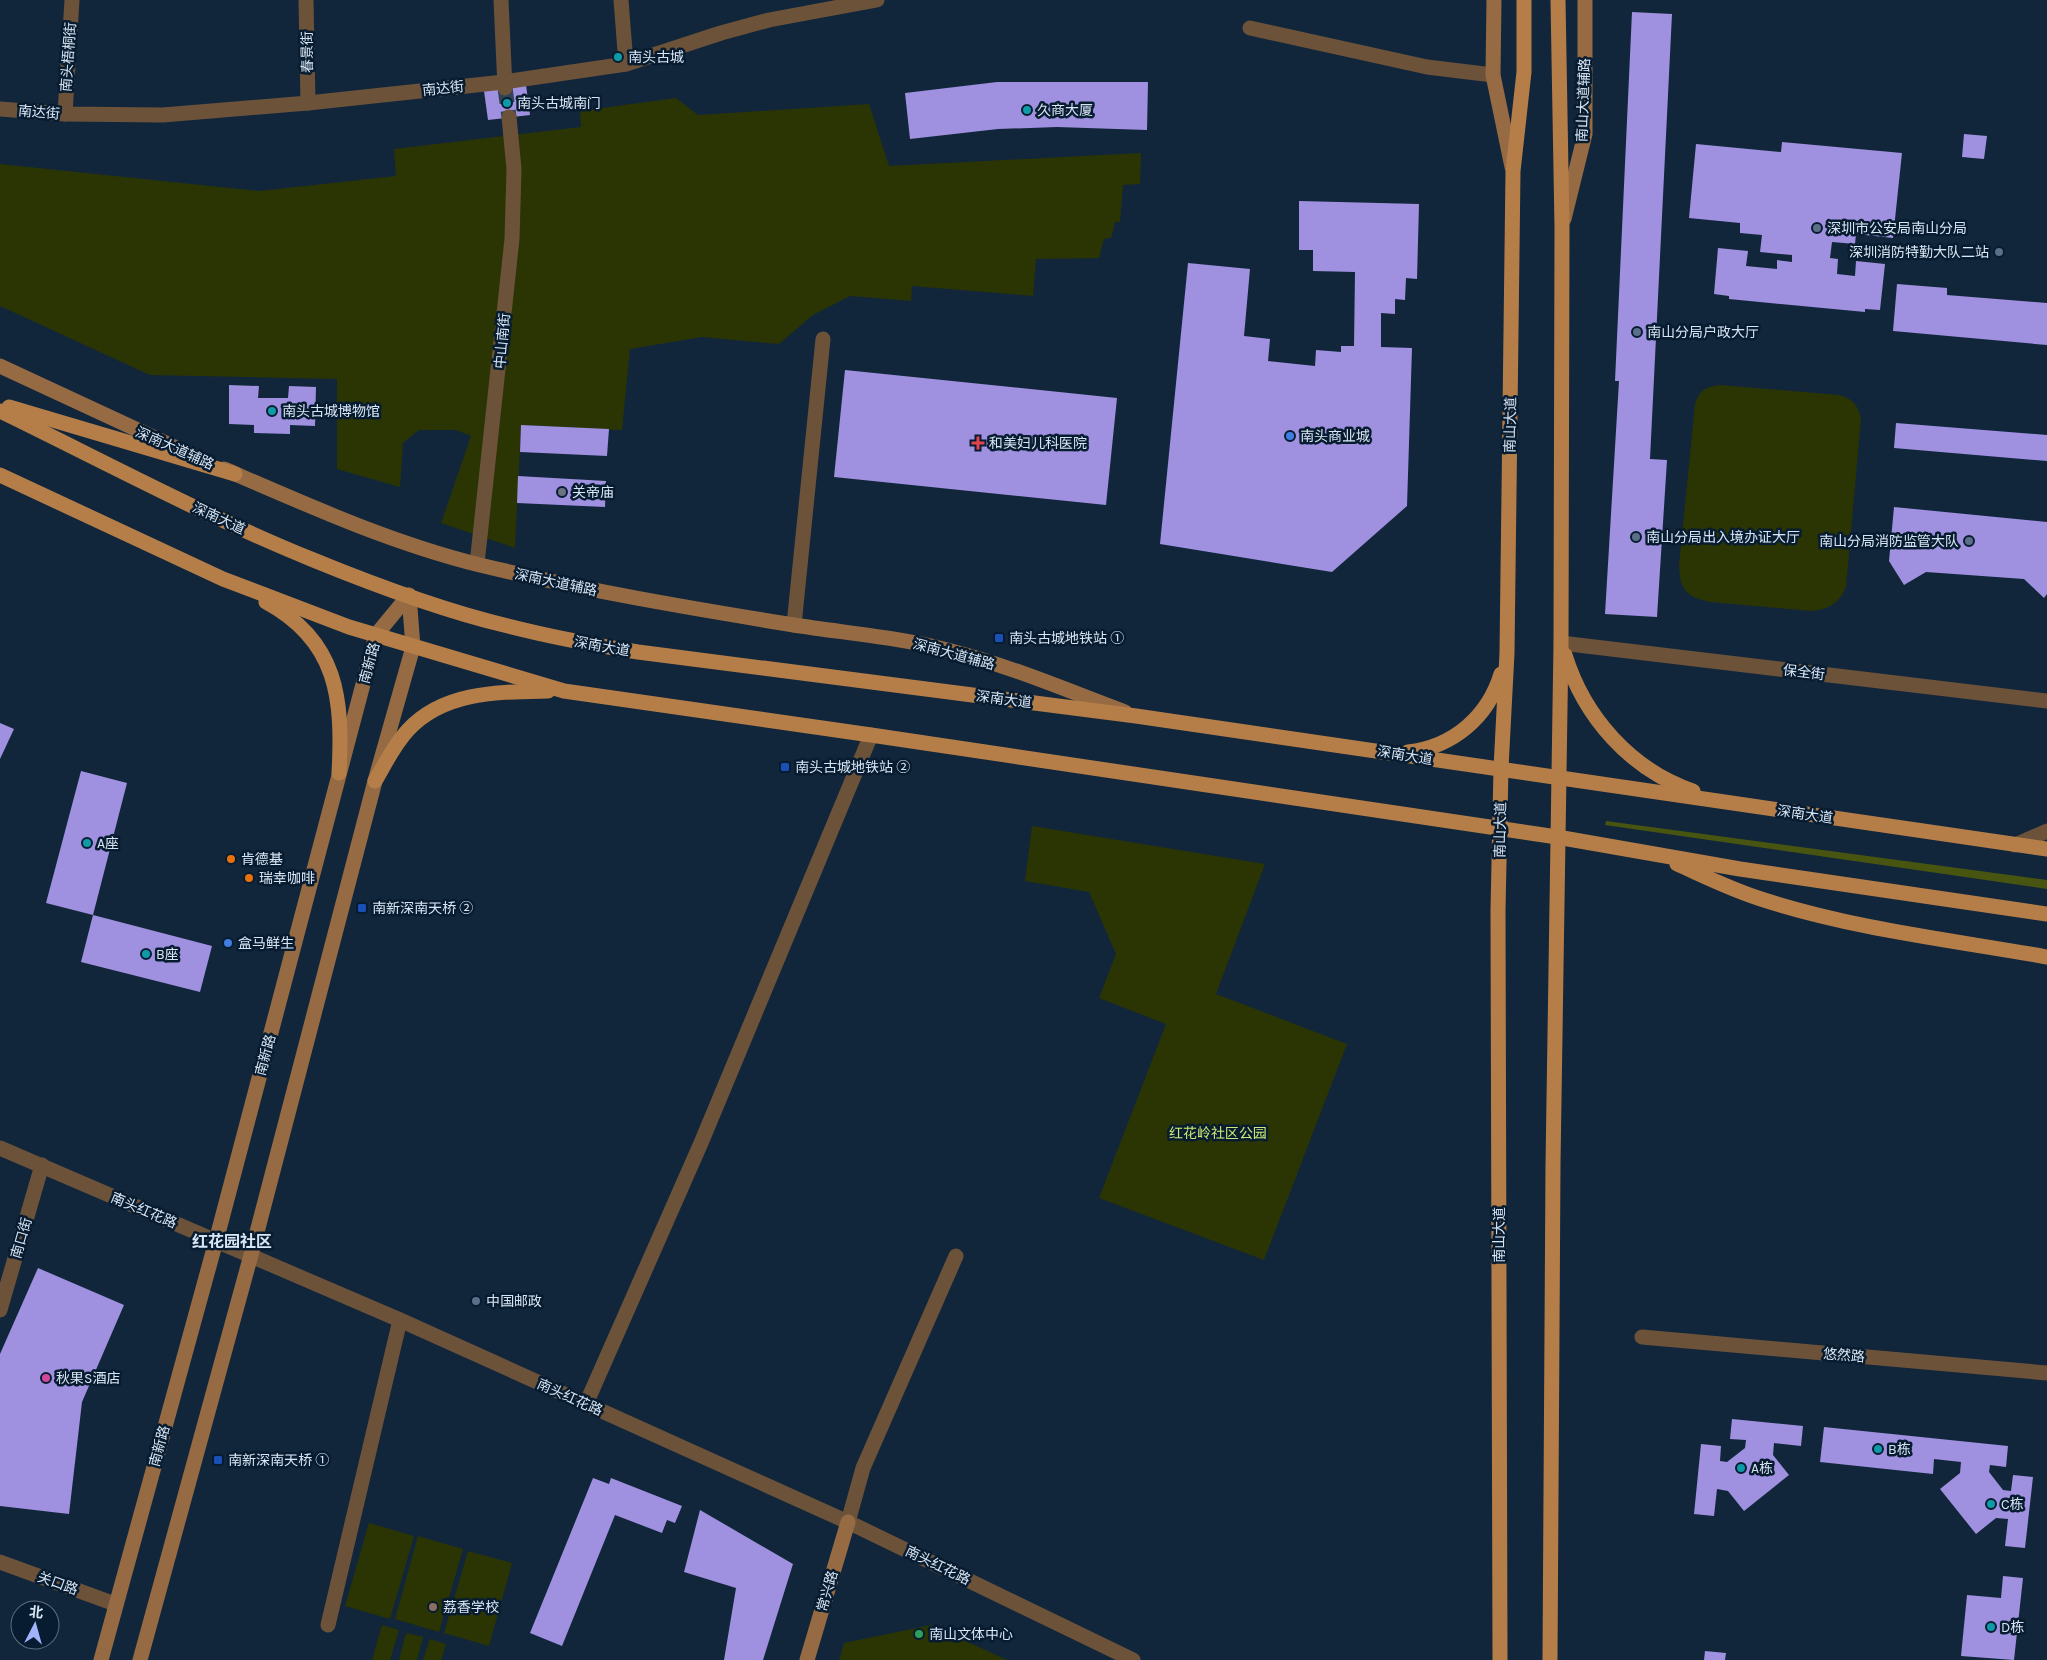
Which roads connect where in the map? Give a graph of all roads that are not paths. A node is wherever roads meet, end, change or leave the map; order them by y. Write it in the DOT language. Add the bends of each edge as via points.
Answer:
graph roads {
  1 [pos="72,0"];
  2 [pos="306,0"];
  3 [pos="501,0"];
  4 [pos="621,0"];
  5 [pos="877,0"];
  6 [pos="1494,0"];
  7 [pos="1524,0"];
  8 [pos="1558,0"];
  9 [pos="1586,0"];
  10 [pos="1250,28"];
  11 [pos="626,64"];
  12 [pos="1493,75"];
  13 [pos="505,85"];
  14 [pos="308,103"];
  15 [pos="0,109"];
  16 [pos="65,114"];
  17 [pos="509,117"];
  18 [pos="1513,171"];
  19 [pos="1562,228"];
  20 [pos="822,339"];
  21 [pos="0,366"];
  22 [pos="0,404"];
  23 [pos="0,411"];
  24 [pos="236,474"];
  25 [pos="0,475"];
  26 [pos="0,485"];
  27 [pos="27,488"];
  28 [pos="478,564"];
  29 [pos="222,579"];
  30 [pos="409,595"];
  31 [pos="794,625"];
  32 [pos="376,636"];
  33 [pos="1561,643"];
  34 [pos="413,648"];
  35 [pos="1507,653"];
  36 [pos="564,691"];
  37 [pos="2047,701"];
  38 [pos="1136,716"];
  39 [pos="872,734"];
  40 [pos="1391,753"];
  41 [pos="1501,768"];
  42 [pos="339,773"];
  43 [pos="1559,777"];
  44 [pos="375,781"];
  45 [pos="1722,802"];
  46 [pos="1500,830"];
  47 [pos="2047,831"];
  48 [pos="1557,837"];
  49 [pos="2015,845"];
  50 [pos="2047,849"];
  51 [pos="1657,855"];
  52 [pos="2047,914"];
  53 [pos="2047,957"];
  54 [pos="0,1148"];
  55 [pos="42,1166"];
  56 [pos="216,1240"];
  57 [pos="251,1256"];
  58 [pos="956,1256"];
  59 [pos="0,1310"];
  60 [pos="400,1320"];
  61 [pos="1642,1338"];
  62 [pos="2047,1373"];
  63 [pos="586,1404"];
  64 [pos="848,1522"];
  65 [pos="0,1562"];
  66 [pos="115,1604"];
  67 [pos="328,1625"];
  68 [pos="101,1660"];
  69 [pos="140,1660"];
  70 [pos="807,1660"];
  71 [pos="1133,1660"];
  72 [pos="1500,1660"];
  73 [pos="1550,1660"];
  1 -- 16 [label="street, 南头梧桐街"];
  2 -- 14 [label="street, 春景街"];
  3 -- 13 [label="street"];
  4 -- 11 [label="street"];
  5 -- 11 [label="street, 南达街" via="769,20"];
  6 -- 12 [label="main road"];
  7 -- 18 [label="main road, 南山大道" via="1524,72"];
  8 -- 19 [label="main road"];
  9 -- 19 [label="main road, 南山大道辅路" via="1585,134"];
  10 -- 12 [label="street" via="1427,67"];
  11 -- 13 [label="street, 南达街"];
  12 -- 18 [label="main road"];
  13 -- 14 [label="street, 南达街"];
  14 -- 16 [label="street, 南达街" via="163,115"];
  15 -- 16 [label="street, 南达街"];
  17 -- 28 [label="street, 中山南街" via="514,169 512,239"];
  18 -- 35 [label="main road, 南山大道"];
  19 -- 33 [label="main road"];
  20 -- 31 [label="street"];
  21 -- 24 [label="main road, 深南大道辅路"];
  22 -- 24 [label="main road"];
  23 -- 30 [label="main road, 深南大道" via="229,523 312,560"];
  24 -- 28 [label="main road, 深南大道辅路" via="401,541"];
  25 -- 27 [label="main road"];
  26 -- 27 [label="main road"];
  27 -- 29 [label="main road"];
  28 -- 31 [label="main road, 深南大道辅路" via="586,589"];
  29 -- 32 [label="main road"];
  29 -- 42 [label="main road" via="274,606 317,644 339,705"];
  30 -- 32 [label="main road, 南新路"];
  30 -- 34 [label="main road"];
  30 -- 38 [label="main road, 深南大道" via="506,626 638,652"];
  31 -- 38 [label="main road, 深南大道辅路" via="947,650"];
  32 -- 34 [label="main road"];
  32 -- 42 [label="main road, 南新路"];
  33 -- 37 [label="street, 保全街"];
  33 -- 43 [label="main road"];
  33 -- 45 [label="main road" via="1572,679 1584,703 1627,752 1653,773"];
  34 -- 36 [label="main road"];
  34 -- 44 [label="main road"];
  35 -- 40 [label="main road" via="1496,688 1483,710 1468,726 1447,742 1421,750"];
  35 -- 41 [label="main road, 南山大道"];
  36 -- 39 [label="main road"];
  36 -- 44 [label="main road" via="500,692 473,696 434,710 408,730 394,747"];
  38 -- 40 [label="main road, 深南大道"];
  39 -- 46 [label="main road"];
  39 -- 63 [label="street" via="701,1143"];
  40 -- 41 [label="main road, 深南大道"];
  41 -- 43 [label="main road, 深南大道"];
  41 -- 46 [label="main road, 南山大道"];
  42 -- 56 [label="main road, 南新路"];
  43 -- 45 [label="main road, 深南大道"];
  43 -- 48 [label="main road"];
  44 -- 57 [label="main road"];
  45 -- 49 [label="main road, 深南大道"];
  46 -- 48 [label="main road"];
  46 -- 72 [label="main road, 南山大道"];
  47 -- 49 [label="street"];
  48 -- 51 [label="main road"];
  48 -- 73 [label="main road"];
  49 -- 50 [label="main road, 深南大道"];
  51 -- 52 [label="main road"];
  51 -- 53 [label="main road" via="1760,899 1801,911"];
  54 -- 55 [label="street, 南头红花路"];
  55 -- 56 [label="street, 南头红花路"];
  55 -- 59 [label="street, 南口街"];
  56 -- 57 [label="street, 南头红花路"];
  56 -- 66 [label="main road, 南新路"];
  57 -- 60 [label="street, 南头红花路"];
  57 -- 69 [label="main road"];
  58 -- 64 [label="street" via="863,1468"];
  60 -- 63 [label="street, 南头红花路"];
  60 -- 67 [label="street"];
  61 -- 62 [label="street, 悠然路"];
  63 -- 64 [label="street, 南头红花路"];
  64 -- 70 [label="main road, 常兴路"];
  64 -- 71 [label="street, 南头红花路"];
  65 -- 66 [label="street, 关口路"];
  66 -- 68 [label="main road, 南新路"];
}
